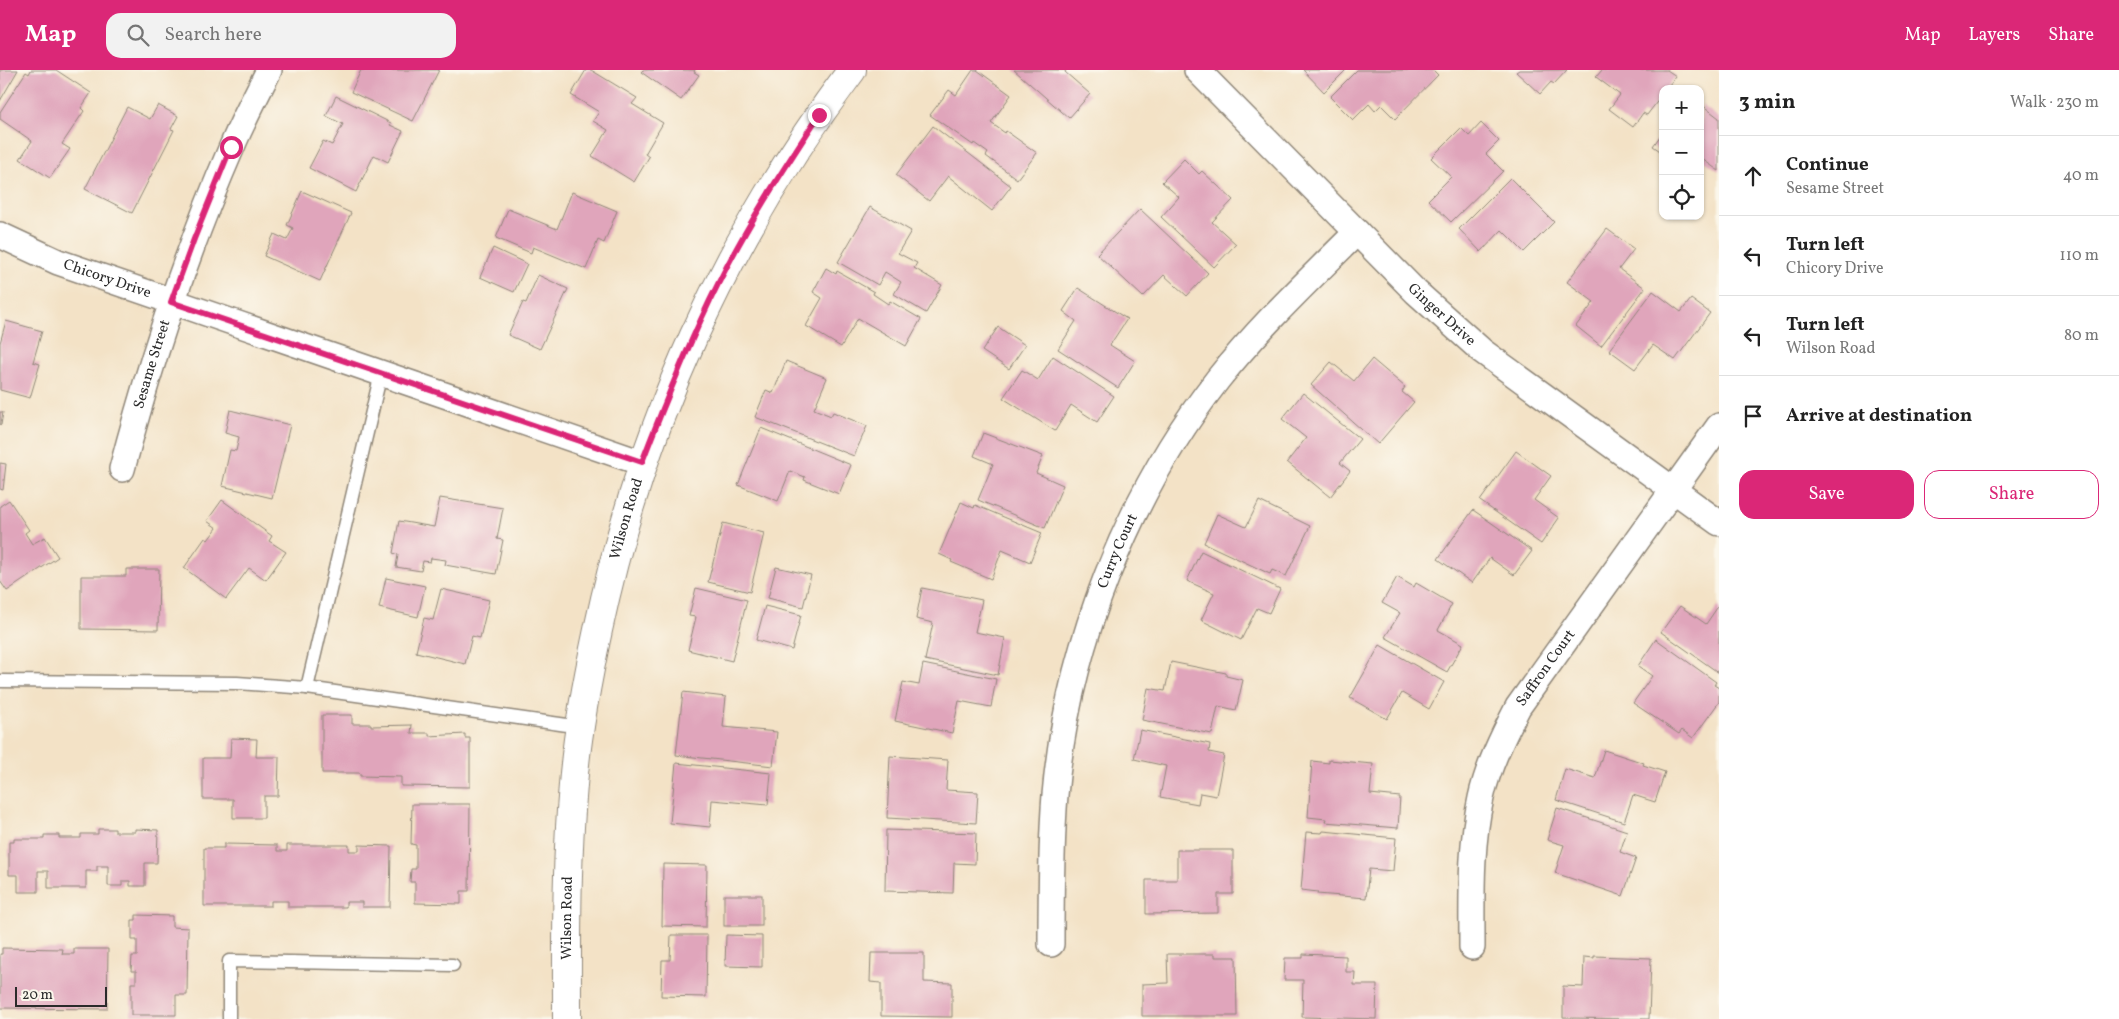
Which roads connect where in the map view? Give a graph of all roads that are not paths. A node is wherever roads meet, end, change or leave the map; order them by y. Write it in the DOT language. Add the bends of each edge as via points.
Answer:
graph roads {
  1 [pos="269,70"];
  2 [pos="852,70"];
  3 [pos="1198,70"];
  4 [pos="1356,232"];
  5 [pos="0,235"];
  6 [pos="171,302"];
  7 [pos="381,373"];
  8 [pos="1719,426"];
  9 [pos="642,462"];
  10 [pos="122,469"];
  11 [pos="1673,490"];
  12 [pos="1719,523"];
  13 [pos="0,681"];
  14 [pos="307,688"];
  15 [pos="581,727"];
  16 [pos="1051,944"];
  17 [pos="1472,947"];
  18 [pos="453,965"];
  19 [pos="230,1019"];
  20 [pos="567,1019"];
  1 -- 6 [label="street, Sesame Street" via="231,147"];
  2 -- 9 [label="street, Wilson Road" via="766,197 718,283 677,372"];
  3 -- 4 [label="street, Ginger Drive"];
  4 -- 11 [label="street, Ginger Drive" via="1482,351"];
  4 -- 16 [label="street, Curry Court" via="1263,326 1218,380 1177,438 1142,498 1107,576 1084,642 1065,724 1055,794"];
  5 -- 6 [label="street, Chicory Drive" via="58,262"];
  6 -- 7 [label="street, Chicory Drive"];
  6 -- 10 [label="street, Sesame Street"];
  7 -- 9 [label="street, Chicory Drive"];
  7 -- 14 [label="lane"];
  8 -- 11 [label="street, Saffron Court"];
  9 -- 15 [label="street, Wilson Road" via="611,567"];
  11 -- 12 [label="street, Ginger Drive"];
  11 -- 17 [label="street, Saffron Court" via="1518,707 1496,750 1481,797 1473,845"];
  13 -- 14 [label="lane" via="237,683"];
  14 -- 15 [label="lane"];
  15 -- 20 [label="street, Wilson Road" via="573,784 567,882"];
  18 -- 19 [label="lane" via="229,961"];
}
